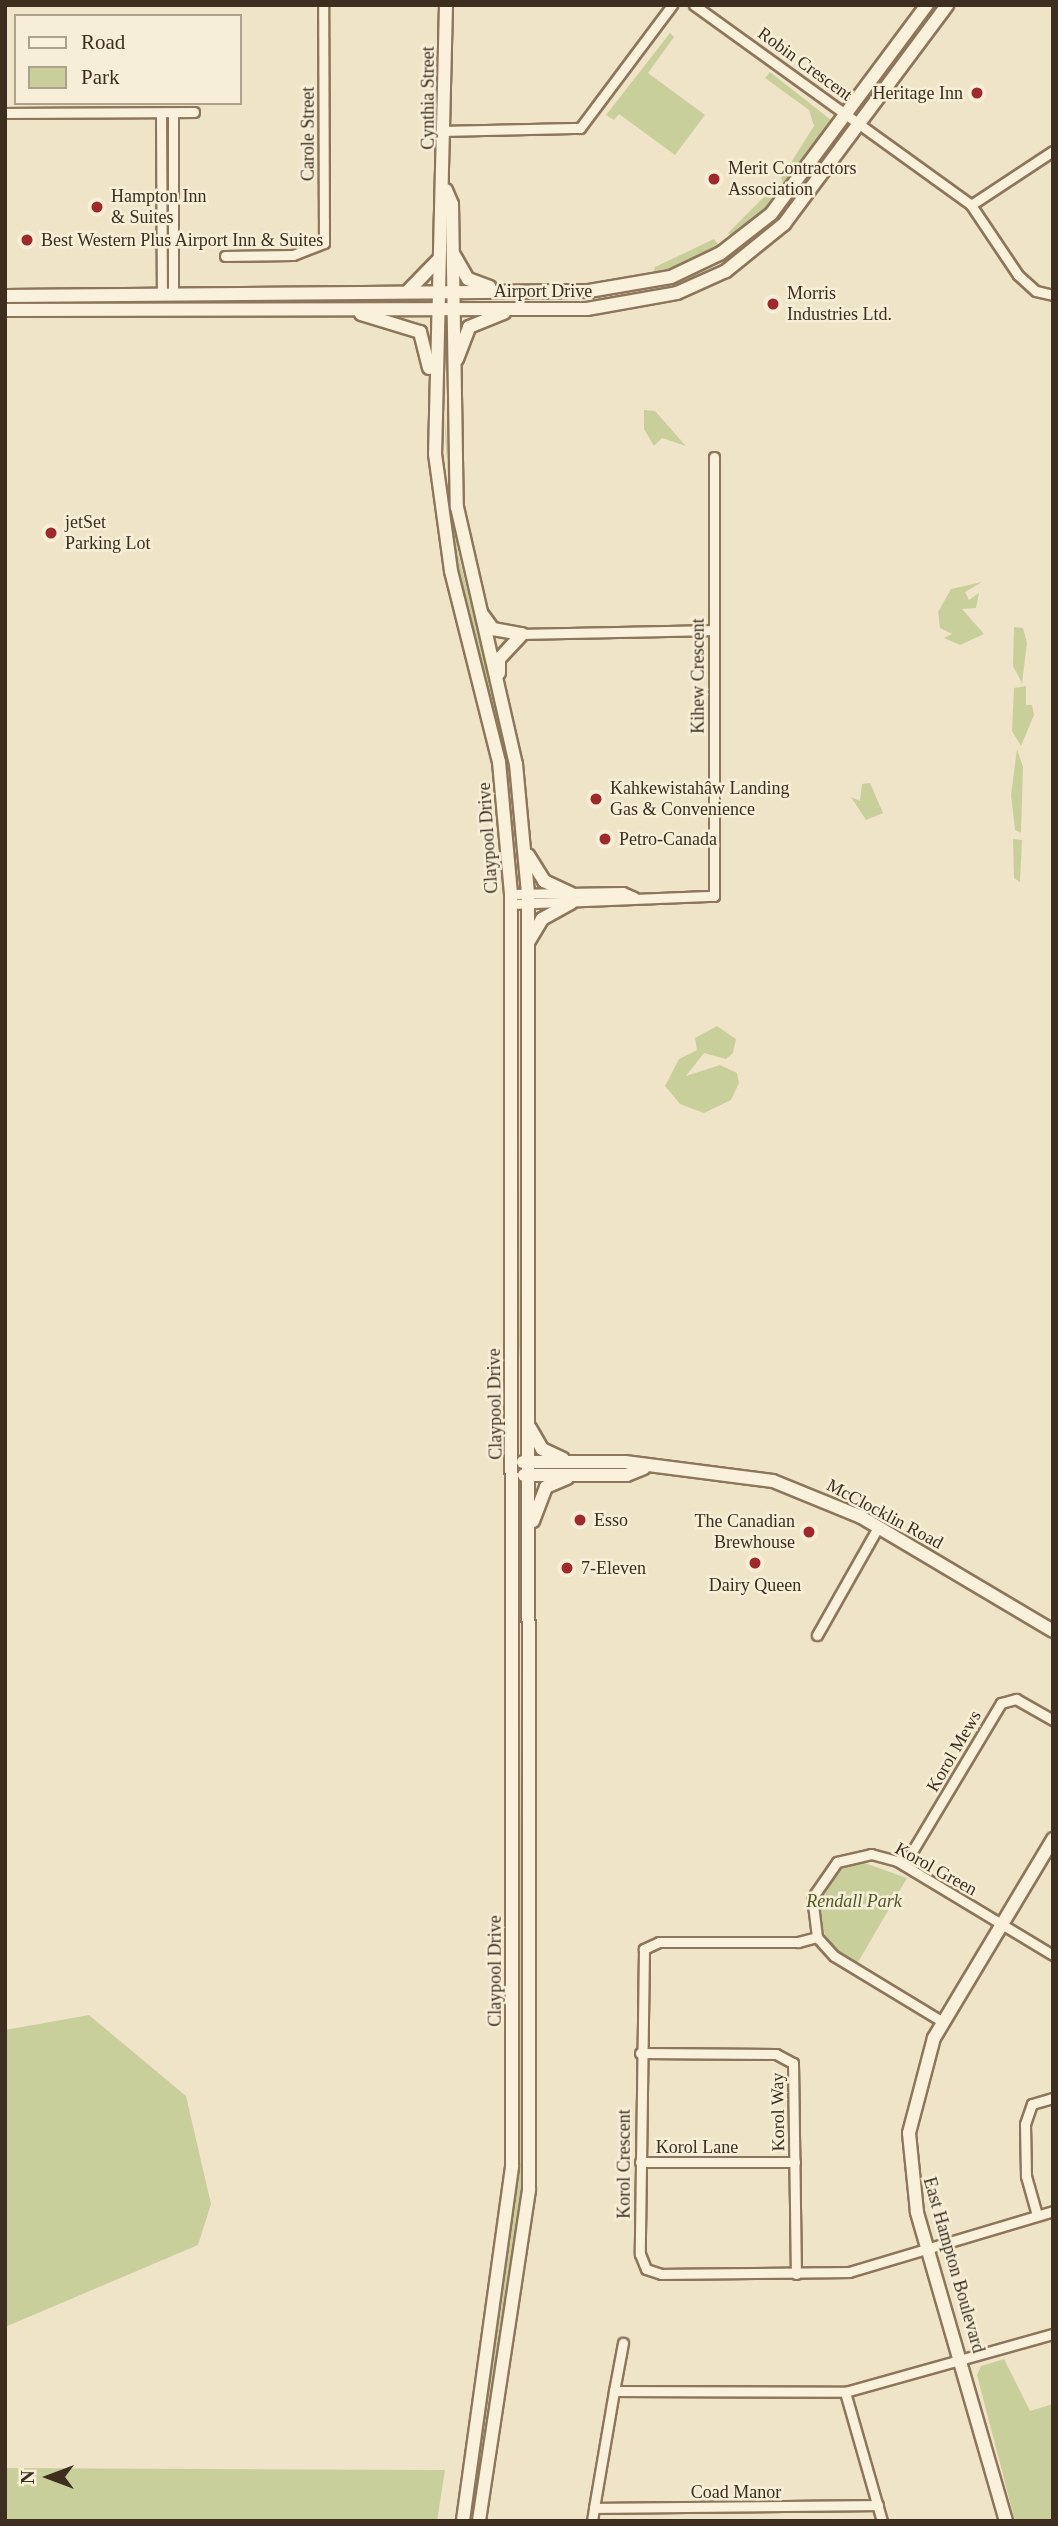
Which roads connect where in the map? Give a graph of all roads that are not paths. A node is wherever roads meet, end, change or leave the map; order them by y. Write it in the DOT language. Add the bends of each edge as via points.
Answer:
graph roads {
  1 [pos="323,5"];
  2 [pos="446,5"];
  3 [pos="672,5"];
  4 [pos="694,5"];
  5 [pos="927,5"];
  6 [pos="947,5"];
  7 [pos="194,112"];
  8 [pos="5,113"];
  9 [pos="161,113"];
  10 [pos="173,113"];
  11 [pos="848,115"];
  12 [pos="863,124"];
  13 [pos="445,131"];
  14 [pos="1053,150"];
  15 [pos="971,205"];
  16 [pos="447,243"];
  17 [pos="225,257"];
  18 [pos="407,291"];
  19 [pos="445,291"];
  20 [pos="518,292"];
  21 [pos="167,293"];
  22 [pos="1053,295"];
  23 [pos="5,296"];
  24 [pos="326,307"];
  25 [pos="438,309"];
  26 [pos="452,309"];
  27 [pos="518,309"];
  28 [pos="5,310"];
  29 [pos="452,393"];
  30 [pos="435,403"];
  31 [pos="714,457"];
  32 [pos="477,606"];
  33 [pos="713,629"];
  34 [pos="522,634"];
  35 [pos="499,691"];
  36 [pos="526,852"];
  37 [pos="528,898"];
  38 [pos="570,898"];
  39 [pos="510,899"];
  40 [pos="528,945"];
  41 [pos="527,1423"];
  42 [pos="513,1468"];
  43 [pos="529,1468"];
  44 [pos="577,1469"];
  45 [pos="878,1527"];
  46 [pos="529,1539"];
  47 [pos="1053,1631"];
  48 [pos="817,1635"];
  49 [pos="1053,1720"];
  50 [pos="1053,1839"];
  51 [pos="904,1866"];
  52 [pos="1002,1925"];
  53 [pos="817,1937"];
  54 [pos="1053,1955"];
  55 [pos="943,2022"];
  56 [pos="640,2053"];
  57 [pos="1053,2098"];
  58 [pos="640,2162"];
  59 [pos="795,2162"];
  60 [pos="1053,2211"];
  61 [pos="1037,2215"];
  62 [pos="928,2250"];
  63 [pos="796,2274"];
  64 [pos="1053,2334"];
  65 [pos="623,2343"];
  66 [pos="963,2362"];
  67 [pos="614,2391"];
  68 [pos="845,2392"];
  69 [pos="878,2505"];
  70 [pos="594,2508"];
  71 [pos="463,2521"];
  72 [pos="479,2521"];
  73 [pos="592,2521"];
  74 [pos="882,2521"];
  75 [pos="1006,2521"];
  1 -- 17 [label="street, Carole Street" via="324,243 293,255"];
  2 -- 13 [label="main road, Cynthia Street"];
  3 -- 13 [label="street" via="580,128"];
  4 -- 11 [label="street, Robin Crescent"];
  5 -- 11 [label="main road, Airport Drive"];
  6 -- 12 [label="main road, Airport Drive"];
  7 -- 10 [label="street"];
  8 -- 9 [label="street"];
  9 -- 10 [label="street"];
  9 -- 21 [label="street"];
  10 -- 21 [label="street"];
  11 -- 12 [label="street, Robin Crescent"];
  11 -- 20 [label="main road, Airport Drive" via="771,214 706,262 633,286"];
  12 -- 15 [label="street, Robin Crescent"];
  12 -- 27 [label="main road, Airport Drive" via="783,225 706,282 630,305"];
  13 -- 16 [label="main road, Cynthia Street"];
  14 -- 15 [label="street"];
  15 -- 22 [label="street, Robin Crescent" via="1018,275 1036,291"];
  16 -- 18 [label="main road" via="436,268"];
  16 -- 19 [label="main road, Cynthia Street"];
  16 -- 20 [label="main road" via="468,279"];
  18 -- 19 [label="main road, Airport Drive"];
  18 -- 21 [label="main road, Airport Drive"];
  19 -- 20 [label="main road, Airport Drive"];
  19 -- 25 [label="main road, Claypool Drive"];
  19 -- 26 [label="main road, Claypool Drive"];
  21 -- 23 [label="main road, Airport Drive"];
  24 -- 25 [label="main road, Airport Drive"];
  24 -- 28 [label="main road, Airport Drive"];
  24 -- 30 [label="main road" via="403,322 420,332"];
  25 -- 26 [label="main road, Airport Drive"];
  25 -- 30 [label="main road, Claypool Drive"];
  26 -- 27 [label="main road, Airport Drive"];
  26 -- 29 [label="main road, Claypool Drive"];
  27 -- 29 [label="main road" via="469,327"];
  29 -- 32 [label="main road, Claypool Drive" via="457,507"];
  30 -- 39 [label="main road, Claypool Drive" via="440,521 499,762"];
  31 -- 33 [label="street, Kihew Crescent"];
  32 -- 34 [label="main road" via="493,629"];
  32 -- 35 [label="main road, Claypool Drive"];
  33 -- 34 [label="street"];
  33 -- 38 [label="street, Kihew Crescent" via="714,896 634,897 622,903"];
  34 -- 35 [label="main road" via="499,659"];
  35 -- 36 [label="main road, Claypool Drive"];
  36 -- 37 [label="main road, Claypool Drive"];
  36 -- 38 [label="main road" via="542,879"];
  37 -- 38 [label="street"];
  37 -- 39 [label="street"];
  37 -- 40 [label="main road, Claypool Drive"];
  38 -- 40 [label="main road" via="542,919"];
  39 -- 42 [label="main road, Claypool Drive"];
  40 -- 41 [label="main road, Claypool Drive"];
  41 -- 43 [label="main road, Claypool Drive"];
  41 -- 44 [label="main road" via="543,1451"];
  42 -- 43 [label="main road, McClocklin Road"];
  42 -- 71 [label="main road, Claypool Drive" via="512,2167"];
  43 -- 44 [label="main road, McClocklin Road"];
  43 -- 46 [label="main road, Claypool Drive"];
  44 -- 45 [label="main road, McClocklin Road" via="644,1468 774,1481"];
  44 -- 46 [label="main road" via="546,1487"];
  45 -- 47 [label="main road, McClocklin Road"];
  45 -- 48 [label="street"];
  46 -- 72 [label="main road, Claypool Drive" via="529,2190"];
  49 -- 51 [label="street, Korol Mews" via="1017,1699 1001,1703"];
  50 -- 52 [label="main road, East Hampton Boulevard"];
  51 -- 52 [label="street, Korol Green"];
  51 -- 53 [label="street, Korol Green" via="858,1855 828,1869 812,1898"];
  52 -- 54 [label="street, Korol Green"];
  52 -- 55 [label="main road, East Hampton Boulevard"];
  53 -- 55 [label="street" via="834,1956"];
  53 -- 56 [label="street, Korol Crescent" via="798,1942 650,1944 642,1956"];
  55 -- 62 [label="main road, East Hampton Boulevard" via="915,2092 909,2133 912,2192"];
  56 -- 58 [label="street, Korol Crescent"];
  56 -- 59 [label="street, Korol Way" via="789,2059 797,2075"];
  57 -- 61 [label="street" via="1032,2104 1025,2124 1026,2176"];
  58 -- 59 [label="street, Korol Lane"];
  58 -- 63 [label="street, Korol Crescent" via="640,2254 646,2269"];
  59 -- 63 [label="street, Korol Way"];
  60 -- 61 [label="street, Korol Crescent"];
  61 -- 62 [label="street, Korol Crescent"];
  62 -- 63 [label="street, Korol Crescent" via="849,2272"];
  62 -- 66 [label="main road, East Hampton Boulevard"];
  64 -- 66 [label="street"];
  65 -- 67 [label="street"];
  66 -- 68 [label="street"];
  66 -- 75 [label="main road, East Hampton Boulevard"];
  67 -- 68 [label="street"];
  67 -- 70 [label="street"];
  68 -- 69 [label="street"];
  69 -- 70 [label="street, Coad Manor"];
  69 -- 74 [label="street"];
  70 -- 73 [label="street"];
}
